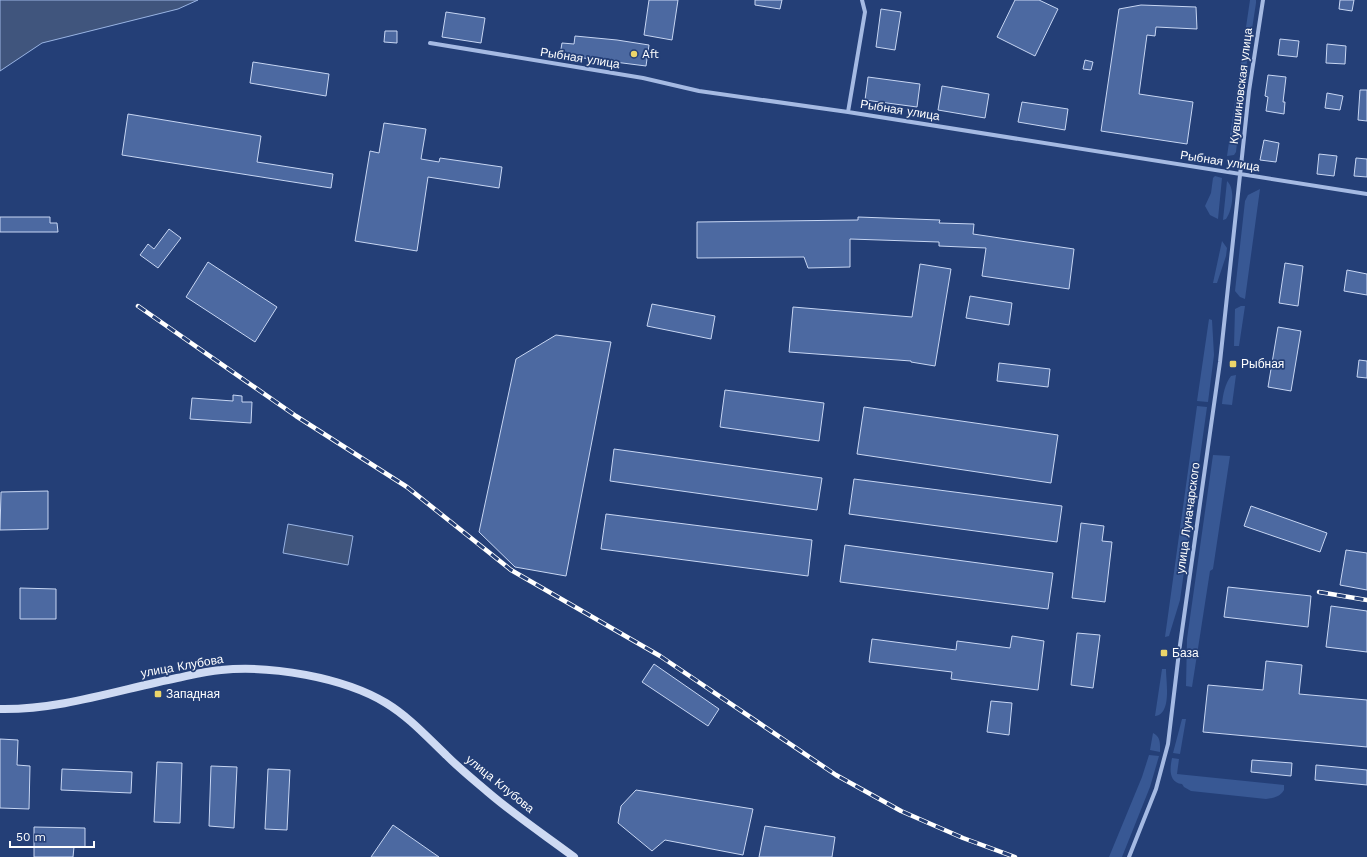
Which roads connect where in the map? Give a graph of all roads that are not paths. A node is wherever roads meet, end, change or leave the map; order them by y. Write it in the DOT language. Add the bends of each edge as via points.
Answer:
graph roads {
  1 [pos="862,0"];
  2 [pos="1263,0"];
  3 [pos="430,43"];
  4 [pos="848,112"];
  5 [pos="1240,175"];
  6 [pos="1367,194"];
  7 [pos="0,709"];
  8 [pos="574,857"];
  9 [pos="1129,857"];
  1 -- 4 [label="street" via="865,12"];
  2 -- 5 [label="street, Кувшиновская улица"];
  3 -- 4 [label="street, Рыбная улица" via="643,78 699,92"];
  4 -- 5 [label="street, Рыбная улица"];
  5 -- 6 [label="street, Рыбная улица"];
  5 -- 9 [label="street, улица Луначарского" via="1220,362 1168,744 1156,789"];
  7 -- 8 [label="main road, улица Клубова" via="53,706 220,670 280,671 332,681 368,694 403,715 492,796"];
}
